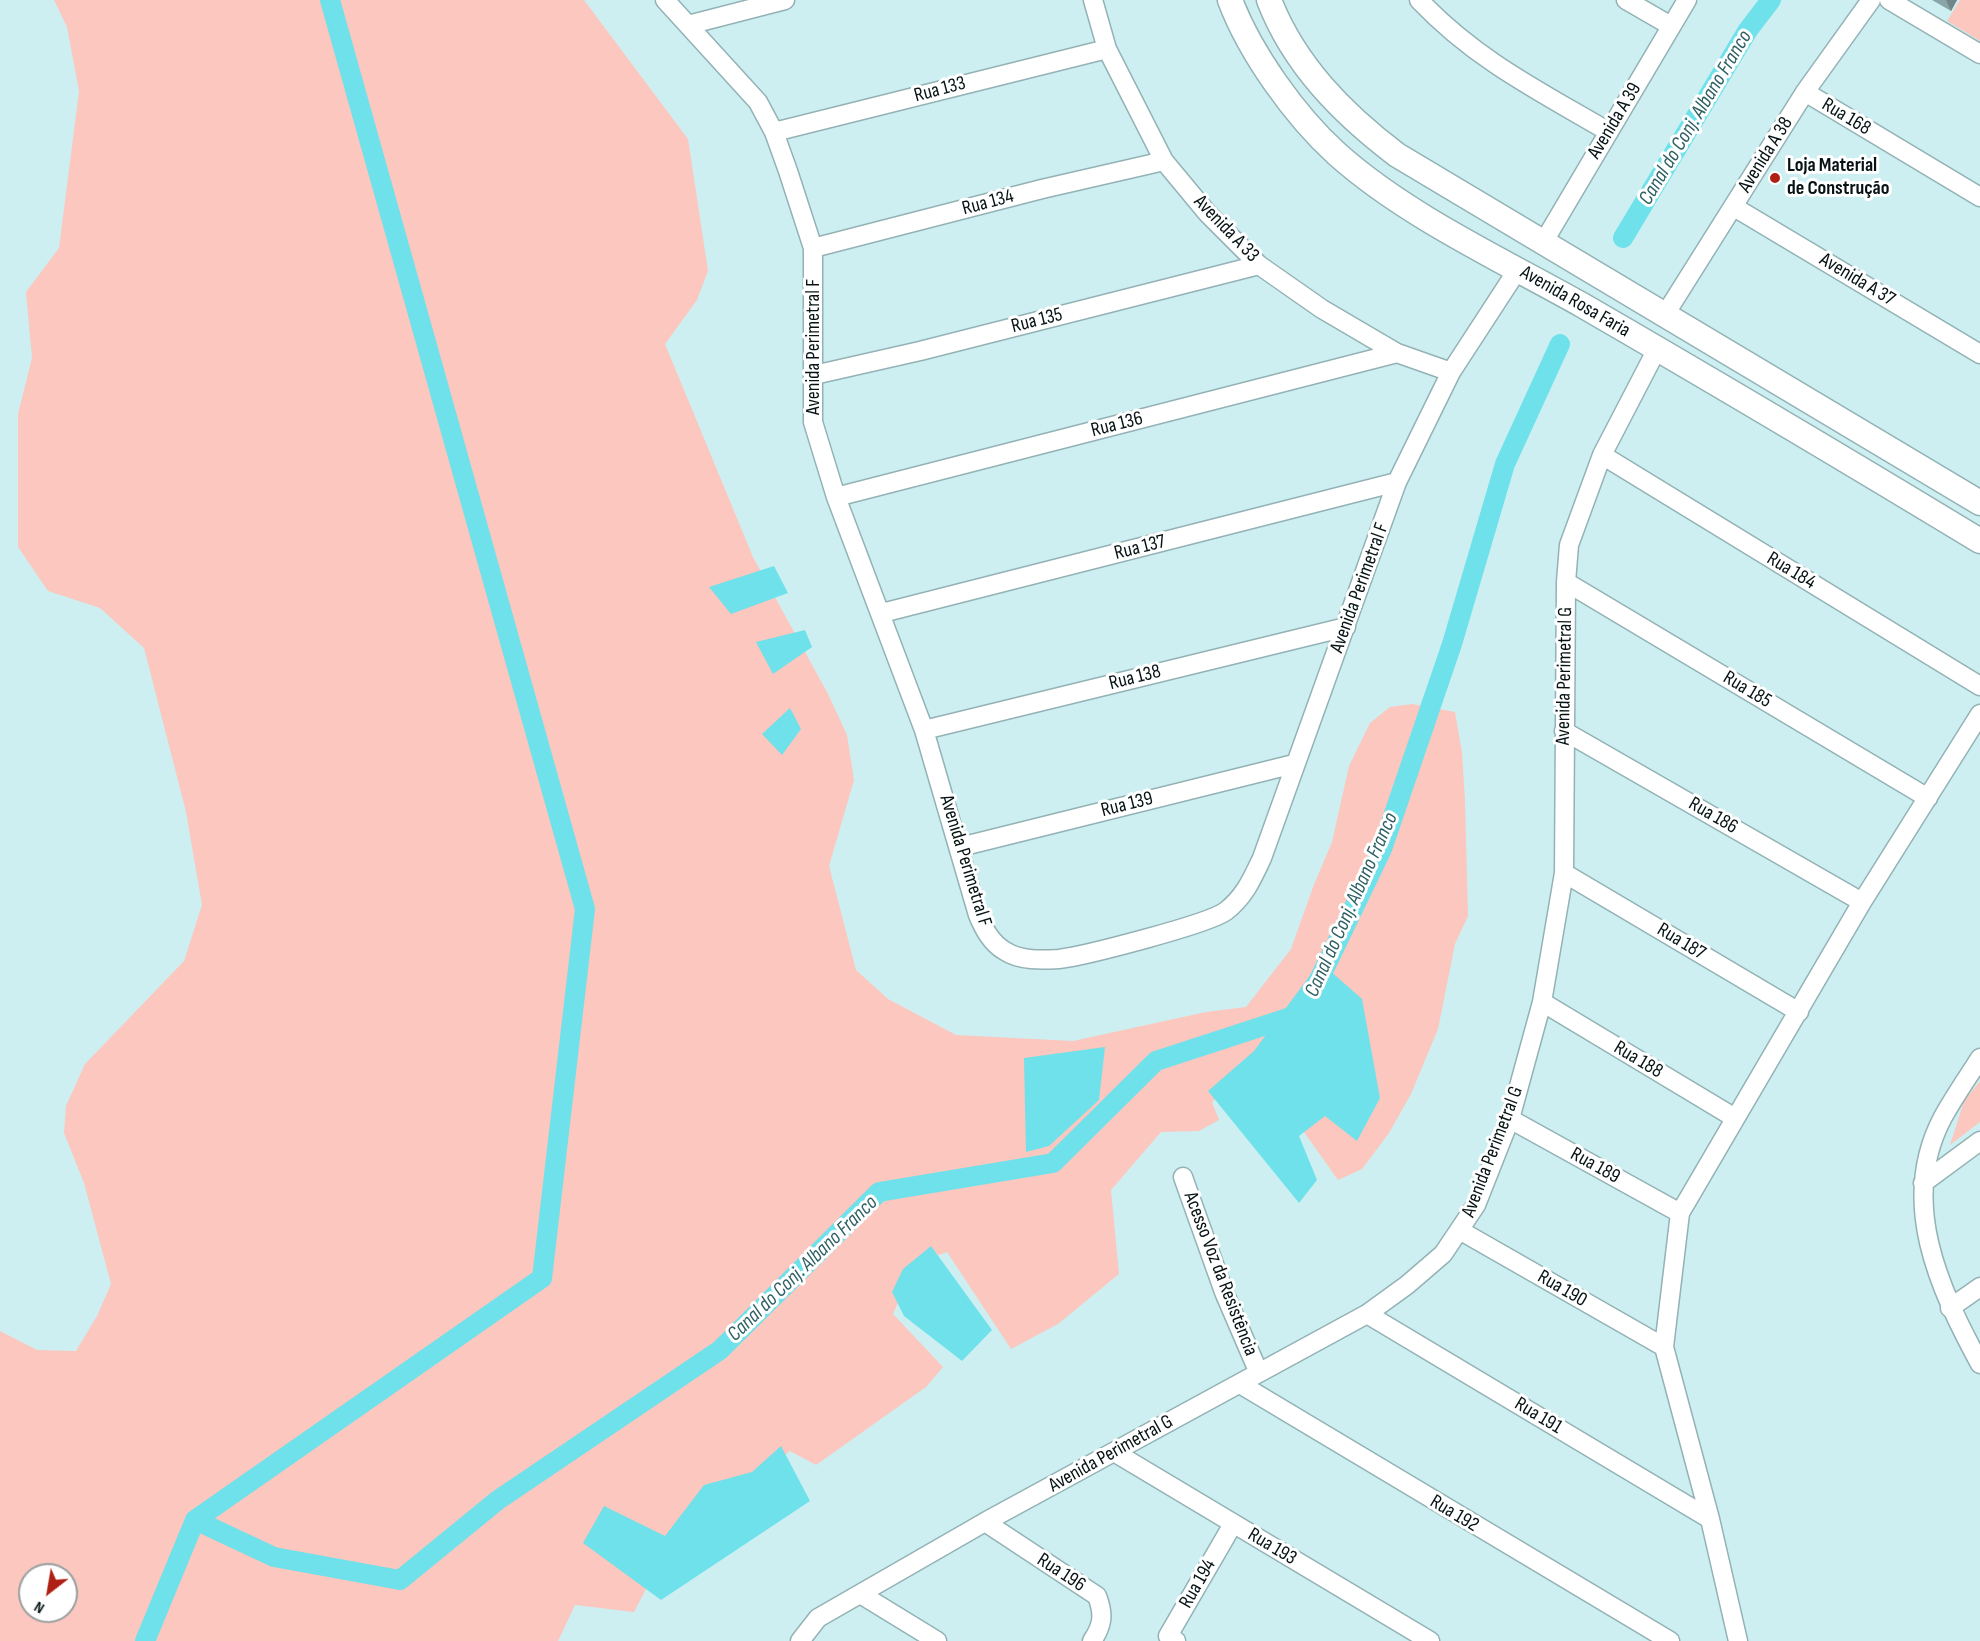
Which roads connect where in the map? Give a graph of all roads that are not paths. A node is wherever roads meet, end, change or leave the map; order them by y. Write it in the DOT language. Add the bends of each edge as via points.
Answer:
graph roads {
  1 [pos="665,0"];
  2 [pos="785,0"];
  3 [pos="1093,0"];
  4 [pos="1230,0"];
  5 [pos="1269,0"];
  6 [pos="1419,0"];
  7 [pos="1626,0"];
  8 [pos="1687,0"];
  9 [pos="1871,0"];
  10 [pos="1889,0"];
  11 [pos="688,25"];
  12 [pos="1671,26"];
  13 [pos="1107,49"];
  14 [pos="1980,54"];
  15 [pos="1805,92"];
  16 [pos="774,132"];
  17 [pos="1609,132"];
  18 [pos="1164,161"];
  19 [pos="1441,183"];
  20 [pos="1980,197"];
  21 [pos="1734,207"];
  22 [pos="1422,215"];
  23 [pos="1542,243"];
  24 [pos="813,248"];
  25 [pos="1259,265"];
  26 [pos="1518,269"];
  27 [pos="1665,313"];
  28 [pos="1657,349"];
  29 [pos="1397,353"];
  30 [pos="1980,354"];
  31 [pos="1451,372"];
  32 [pos="814,375"];
  33 [pos="1602,455"];
  34 [pos="1397,482"];
  35 [pos="836,497"];
  36 [pos="1980,503"];
  37 [pos="1977,534"];
  38 [pos="1566,582"];
  39 [pos="882,613"];
  40 [pos="1346,627"];
  41 [pos="1980,686"];
  42 [pos="1980,714"];
  43 [pos="924,730"];
  44 [pos="1564,731"];
  45 [pos="1294,764"];
  46 [pos="1928,798"];
  47 [pos="960,846"];
  48 [pos="1564,873"];
  49 [pos="1862,902"];
  50 [pos="1542,1002"];
  51 [pos="1798,1012"];
  52 [pos="1980,1058"];
  53 [pos="1734,1118"];
  54 [pos="1510,1119"];
  55 [pos="1980,1141"];
  56 [pos="1183,1177"];
  57 [pos="1923,1183"];
  58 [pos="1680,1213"];
  59 [pos="1461,1231"];
  60 [pos="1980,1287"];
  61 [pos="1950,1308"];
  62 [pos="1367,1314"];
  63 [pos="1664,1347"];
  64 [pos="1980,1364"];
  65 [pos="1257,1371"];
  66 [pos="1240,1384"];
  67 [pos="1114,1452"];
  68 [pos="1710,1519"];
  69 [pos="985,1522"];
  70 [pos="1233,1524"];
  71 [pos="862,1595"];
  72 [pos="800,1641"];
  73 [pos="937,1641"];
  74 [pos="1092,1641"];
  75 [pos="1176,1641"];
  76 [pos="1430,1641"];
  77 [pos="1670,1641"];
  78 [pos="1738,1641"];
  1 -- 11 [label="street, Avenida Perimetral F"];
  2 -- 11 [label="street"];
  3 -- 13 [label="street, Avenida A 33"];
  4 -- 22 [label="street, Avenida Rosa Faria" via="1271,77 1306,124 1338,155"];
  5 -- 19 [label="street, Avenida Rosa Faria" via="1308,69 1328,95 1356,124"];
  6 -- 17 [label="street" via="1442,25 1489,63"];
  7 -- 12 [label="street"];
  8 -- 12 [label="street, Avenida A 39"];
  9 -- 15 [label="street, Avenida A 38"];
  10 -- 14 [label="street"];
  11 -- 16 [label="street, Avenida Perimetral F" via="752,95"];
  12 -- 17 [label="street, Avenida A 39"];
  13 -- 16 [label="street, Rua 133"];
  13 -- 18 [label="street, Avenida A 33"];
  15 -- 20 [label="street, Rua 168"];
  15 -- 21 [label="street, Avenida A 38"];
  16 -- 24 [label="street, Avenida Perimetral F"];
  17 -- 23 [label="street, Avenida A 39"];
  18 -- 24 [label="street, Rua 134"];
  18 -- 25 [label="street, Avenida A 33" via="1208,214"];
  19 -- 22 [label="street"];
  19 -- 23 [label="street, Avenida Rosa Faria"];
  21 -- 27 [label="street, Avenida A 38"];
  21 -- 30 [label="street, Avenida A 37"];
  22 -- 26 [label="street, Avenida Rosa Faria"];
  23 -- 27 [label="street, Avenida Rosa Faria"];
  24 -- 32 [label="street, Avenida Perimetral F"];
  25 -- 29 [label="street, Avenida A 33" via="1322,309"];
  25 -- 32 [label="street, Rua 135"];
  26 -- 28 [label="street, Avenida Rosa Faria"];
  26 -- 31 [label="street, Avenida Perimetral F"];
  27 -- 36 [label="street, Avenida Rosa Faria"];
  28 -- 33 [label="street, Avenida Perimetral G"];
  28 -- 37 [label="street, Avenida Rosa Faria"];
  29 -- 31 [label="street, Avenida A 33"];
  29 -- 35 [label="street, Rua 136"];
  31 -- 34 [label="street, Avenida Perimetral F"];
  32 -- 35 [label="street, Avenida Perimetral F" via="813,422"];
  33 -- 38 [label="street, Avenida Perimetral G" via="1569,545"];
  33 -- 41 [label="street, Rua 184"];
  34 -- 39 [label="street, Rua 137"];
  34 -- 40 [label="street, Avenida Perimetral F"];
  35 -- 39 [label="street, Avenida Perimetral F"];
  38 -- 44 [label="street, Avenida Perimetral G"];
  38 -- 46 [label="street, Rua 185"];
  39 -- 43 [label="street, Avenida Perimetral F"];
  40 -- 43 [label="street, Rua 138"];
  40 -- 45 [label="street, Avenida Perimetral F"];
  42 -- 46 [label="street"];
  43 -- 47 [label="street, Avenida Perimetral F"];
  44 -- 48 [label="street, Avenida Perimetral G"];
  44 -- 49 [label="street, Rua 186"];
  45 -- 47 [label="street, Rua 139"];
  45 -- 47 [label="street, Avenida Perimetral F" via="1247,891 1225,912 1189,926 1060,959 1027,959 1005,952 988,935 978,915"];
  46 -- 49 [label="street"];
  48 -- 50 [label="street, Avenida Perimetral G"];
  48 -- 51 [label="street, Rua 187"];
  49 -- 51 [label="street"];
  50 -- 53 [label="street, Rua 188"];
  50 -- 54 [label="street, Avenida Perimetral G"];
  51 -- 53 [label="street"];
  52 -- 57 [label="street" via="1942,1118"];
  53 -- 58 [label="street"];
  54 -- 58 [label="street, Rua 189"];
  54 -- 59 [label="street, Avenida Perimetral G" via="1476,1205"];
  55 -- 57 [label="street"];
  56 -- 65 [label="street, Acesso Voz da Resistência"];
  57 -- 61 [label="street" via="1929,1253"];
  58 -- 63 [label="street"];
  59 -- 62 [label="street, Avenida Perimetral G" via="1443,1254 1407,1286"];
  59 -- 63 [label="street, Rua 190"];
  60 -- 61 [label="street"];
  61 -- 64 [label="street"];
  62 -- 65 [label="street, Avenida Perimetral G"];
  62 -- 68 [label="street, Rua 191"];
  63 -- 68 [label="street"];
  65 -- 66 [label="street, Avenida Perimetral G"];
  66 -- 67 [label="street, Avenida Perimetral G"];
  66 -- 77 [label="street, Rua 192"];
  67 -- 69 [label="street, Avenida Perimetral G"];
  67 -- 70 [label="street, Rua 193"];
  68 -- 78 [label="street"];
  69 -- 71 [label="street, Avenida Perimetral G"];
  69 -- 74 [label="street, Rua 196" via="1097,1596 1102,1610 1101,1627"];
  70 -- 75 [label="street, Rua 194" via="1168,1636"];
  70 -- 76 [label="street, Rua 193"];
  71 -- 72 [label="street, Avenida Perimetral G" via="818,1618"];
  71 -- 73 [label="street"];
}
